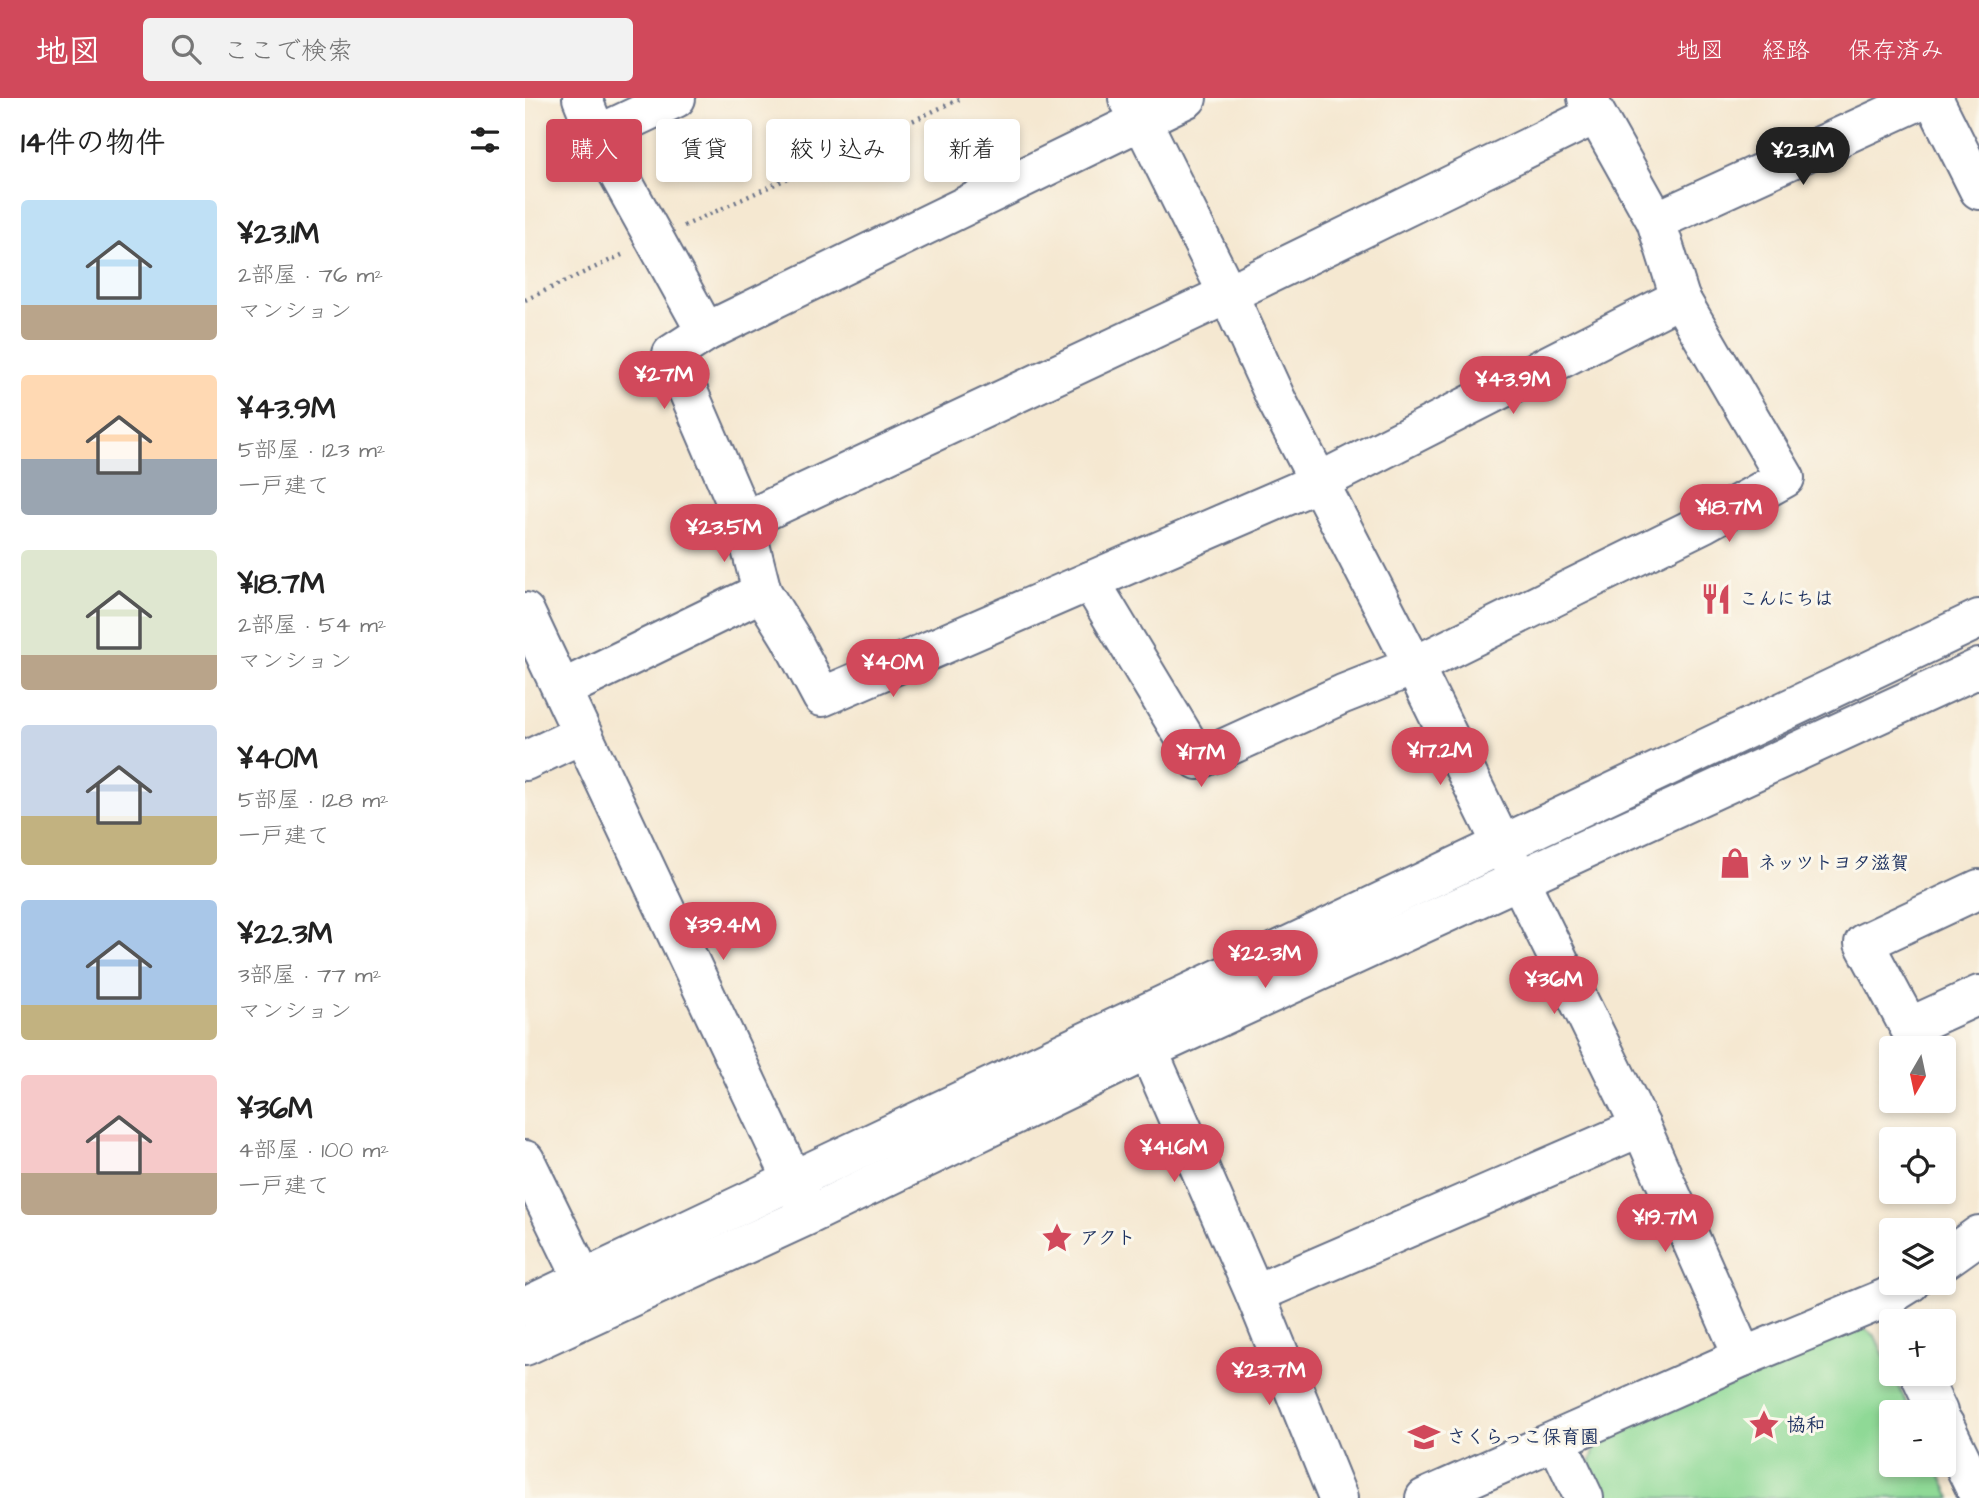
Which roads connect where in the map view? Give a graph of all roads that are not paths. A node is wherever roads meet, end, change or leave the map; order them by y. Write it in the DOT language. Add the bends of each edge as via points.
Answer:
graph roads {
  1 [pos="582,98"];
  2 [pos="676,98"];
  3 [pos="1187,98"];
  4 [pos="1925,98"];
  5 [pos="1933,98"];
  6 [pos="1591,107"];
  7 [pos="1135,110"];
  8 [pos="591,119"];
  9 [pos="631,119"];
  10 [pos="623,182"];
  11 [pos="1979,190"];
  12 [pos="1656,221"];
  13 [pos="1228,294"];
  14 [pos="1680,298"];
  15 [pos="706,332"];
  16 [pos="1319,482"];
  17 [pos="744,521"];
  18 [pos="1090,581"];
  19 [pos="762,592"];
  20 [pos="525,612"];
  21 [pos="1979,619"];
  22 [pos="1414,666"];
  23 [pos="1979,668"];
  24 [pos="563,689"];
  25 [pos="582,734"];
  26 [pos="525,761"];
  27 [pos="1502,845"];
  28 [pos="1520,880"];
  29 [pos="1979,889"];
  30 [pos="1979,995"];
  31 [pos="1147,1050"];
  32 [pos="1641,1127"];
  33 [pos="525,1160"];
  34 [pos="793,1180"];
  35 [pos="810,1215"];
  36 [pos="1979,1235"];
  37 [pos="1956,1251"];
  38 [pos="583,1279"];
  39 [pos="1255,1294"];
  40 [pos="1897,1301"];
  41 [pos="525,1307"];
  42 [pos="525,1346"];
  43 [pos="1743,1357"];
  44 [pos="1557,1441"];
  45 [pos="1956,1449"];
  46 [pos="1979,1496"];
  47 [pos="1338,1498"];
  48 [pos="1425,1498"];
  49 [pos="1584,1498"];
  1 -- 8 [label="street"];
  2 -- 9 [label="street"];
  3 -- 7 [label="street"];
  4 -- 12 [label="street"];
  5 -- 11 [label="street"];
  6 -- 12 [label="street"];
  6 -- 13 [label="street"];
  7 -- 13 [label="street"];
  7 -- 15 [label="street"];
  10 -- 15 [label="street"];
  12 -- 14 [label="street"];
  13 -- 16 [label="street"];
  13 -- 17 [label="street"];
  14 -- 16 [label="street"];
  14 -- 22 [label="street" via="1785,478 1704,523"];
  15 -- 17 [label="street" via="671,354"];
  16 -- 18 [label="street"];
  16 -- 22 [label="street"];
  17 -- 19 [label="street"];
  18 -- 19 [label="street" via="822,697"];
  18 -- 22 [label="street" via="1198,760"];
  19 -- 24 [label="street"];
  20 -- 24 [label="street"];
  21 -- 27 [label="street"];
  22 -- 27 [label="street"];
  23 -- 28 [label="street"];
  24 -- 25 [label="street"];
  25 -- 26 [label="street"];
  25 -- 34 [label="street"];
  27 -- 28 [label="street"];
  27 -- 34 [label="street"];
  28 -- 31 [label="street"];
  28 -- 32 [label="street"];
  29 -- 30 [label="street" via="1864,943 1909,1027"];
  31 -- 35 [label="street"];
  31 -- 39 [label="street"];
  32 -- 39 [label="street"];
  32 -- 43 [label="street"];
  33 -- 38 [label="street"];
  34 -- 35 [label="street"];
  34 -- 38 [label="street"];
  35 -- 42 [label="street"];
  36 -- 37 [label="street"];
  38 -- 41 [label="street"];
  39 -- 47 [label="street"];
  40 -- 43 [label="street"];
  43 -- 44 [label="street"];
  44 -- 48 [label="street"];
  44 -- 49 [label="street"];
  45 -- 46 [label="street"];
}
